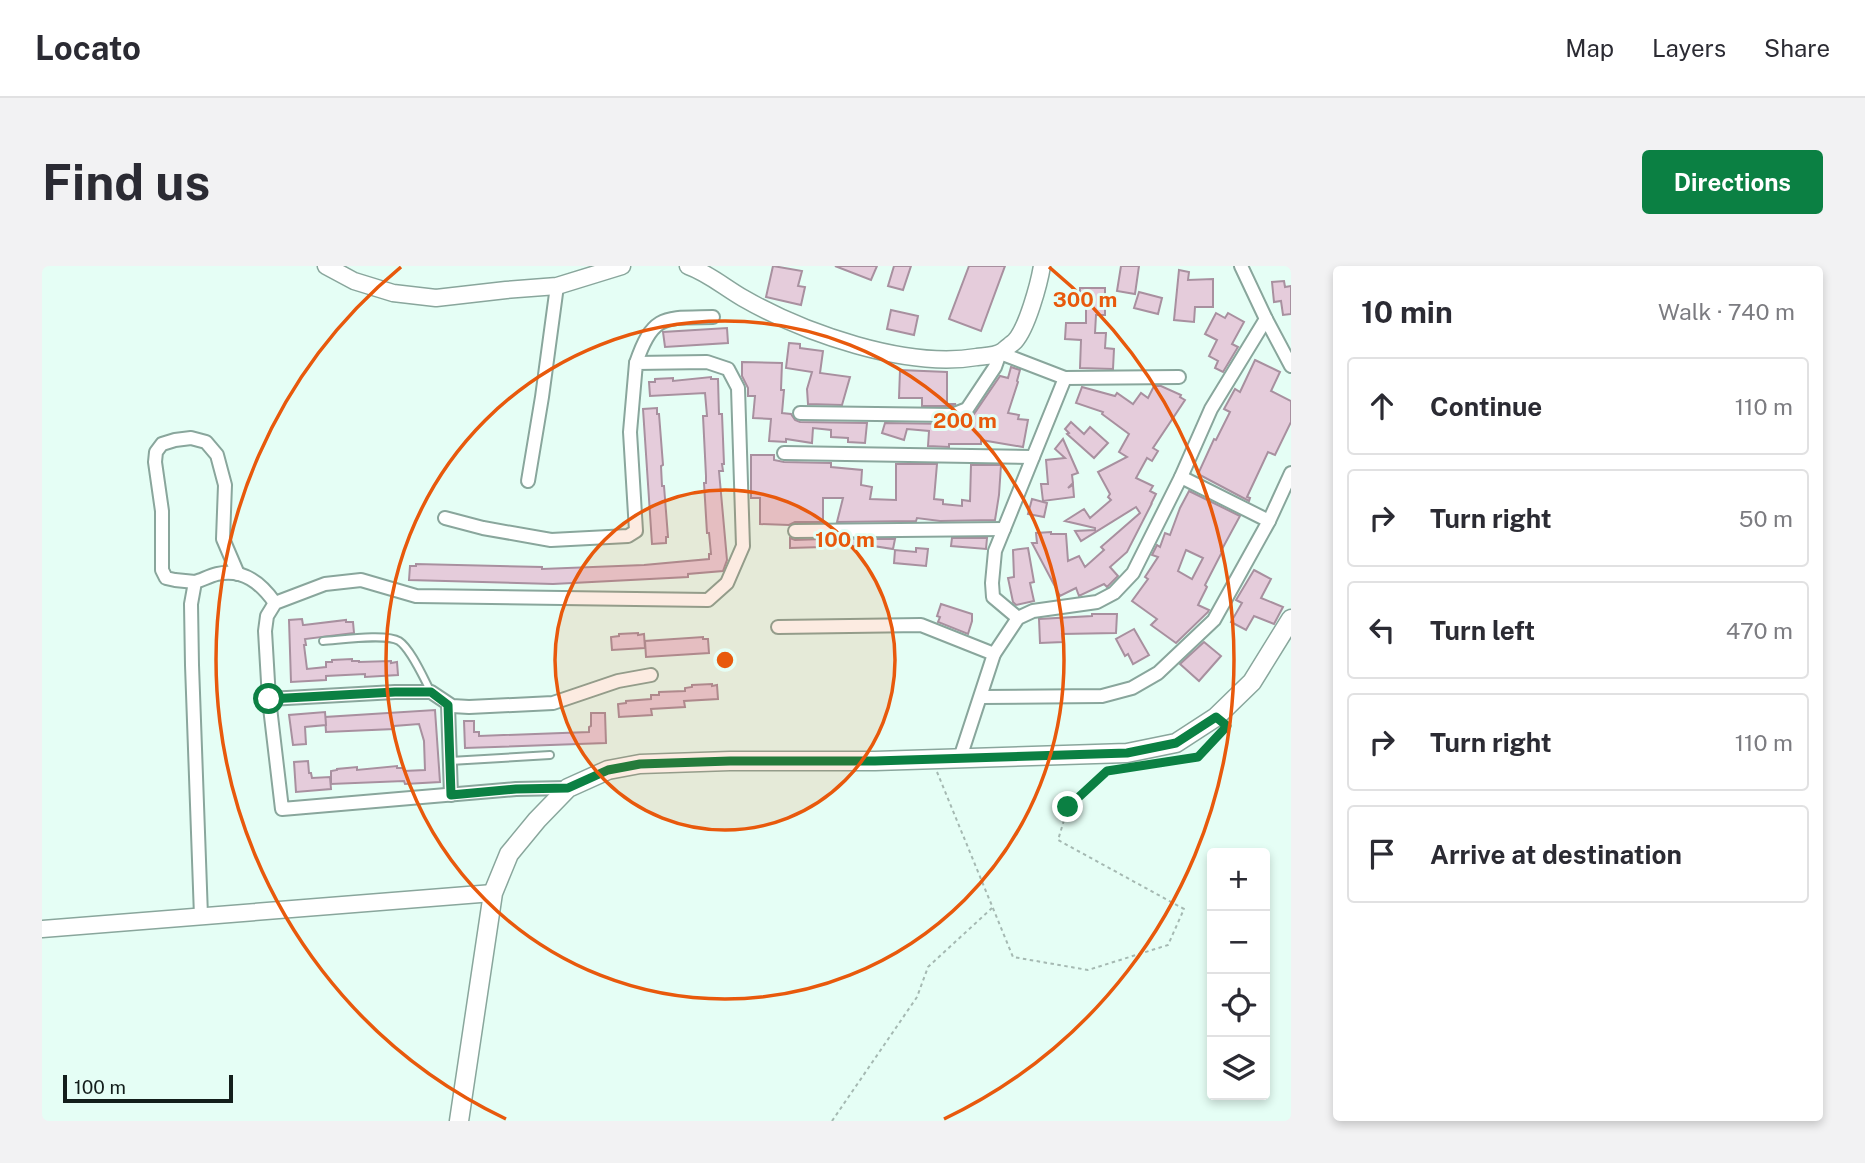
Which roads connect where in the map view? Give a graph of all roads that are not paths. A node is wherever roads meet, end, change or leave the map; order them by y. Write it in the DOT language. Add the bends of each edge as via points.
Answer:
graph roads {
  1 [pos="326,266"];
  2 [pos="622,266"];
  3 [pos="688,266"];
  4 [pos="1042,266"];
  5 [pos="1241,266"];
  6 [pos="557,286"];
  7 [pos="713,317"];
  8 [pos="1266,319"];
  9 [pos="1000,353"];
  10 [pos="636,363"];
  11 [pos="1291,366"];
  12 [pos="1179,377"];
  13 [pos="1065,378"];
  14 [pos="800,413"];
  15 [pos="785,453"];
  16 [pos="1033,457"];
  17 [pos="1291,474"];
  18 [pos="1181,477"];
  19 [pos="528,481"];
  20 [pos="445,518"];
  21 [pos="1269,521"];
  22 [pos="1004,529"];
  23 [pos="795,531"];
  24 [pos="237,574"];
  25 [pos="195,582"];
  26 [pos="275,603"];
  27 [pos="1018,618"];
  28 [pos="1291,619"];
  29 [pos="778,626"];
  30 [pos="323,641"];
  31 [pos="995,654"];
  32 [pos="651,675"];
  33 [pos="431,692"];
  34 [pos="981,696"];
  35 [pos="269,699"];
  36 [pos="448,705"];
  37 [pos="550,755"];
  38 [pos="960,758"];
  39 [pos="450,761"];
  40 [pos="568,788"];
  41 [pos="451,795"];
  42 [pos="493,893"];
  43 [pos="201,916"];
  44 [pos="42,929"];
  45 [pos="459,1121"];
  1 -- 6 [label="main road" via="393,293 436,299"];
  2 -- 6 [label="main road"];
  3 -- 9 [label="main road" via="813,331 882,352 945,360"];
  4 -- 9 [label="main road" via="1016,341"];
  5 -- 8 [label="street"];
  6 -- 19 [label="street"];
  7 -- 10 [label="street" via="671,317 654,327"];
  8 -- 11 [label="street"];
  8 -- 18 [label="street" via="1211,409"];
  9 -- 13 [label="street"];
  9 -- 14 [label="street" via="967,409 952,415"];
  10 -- 20 [label="street" via="630,432 636,531 628,536 551,540"];
  10 -- 26 [label="street" via="708,362 728,369 738,388 743,547 727,583 708,600 416,596 361,580 325,584"];
  12 -- 13 [label="street"];
  13 -- 16 [label="street"];
  15 -- 16 [label="street"];
  16 -- 22 [label="street"];
  17 -- 21 [label="street"];
  18 -- 21 [label="street"];
  18 -- 27 [label="street" via="1133,573 1114,593 1097,602 1033,611"];
  21 -- 34 [label="street" via="1214,620 1158,673 1132,688 1102,696"];
  22 -- 23 [label="street"];
  22 -- 27 [label="street" via="995,551 993,597"];
  24 -- 25 [label="street" via="218,574"];
  24 -- 25 [label="street" via="223,539 225,485 217,455 206,442 175,440 162,444 155,462 162,511 162,570 166,578"];
  24 -- 26 [label="street" via="254,580"];
  25 -- 43 [label="street" via="191,665"];
  26 -- 35 [label="street" via="265,631"];
  27 -- 31 [label="street"];
  28 -- 38 [label="main road" via="1252,682 1216,717 1176,743 1127,753"];
  29 -- 31 [label="street" via="921,625"];
  30 -- 33 [label="lane" via="379,637 399,641"];
  31 -- 34 [label="street"];
  32 -- 36 [label="street" via="553,703"];
  33 -- 35 [label="street"];
  33 -- 36 [label="street"];
  34 -- 38 [label="street"];
  35 -- 41 [label="street" via="282,809"];
  36 -- 39 [label="street"];
  37 -- 39 [label="lane"];
  38 -- 40 [label="main road" via="640,764 608,770"];
  39 -- 41 [label="street"];
  40 -- 41 [label="street"];
  40 -- 42 [label="main road" via="509,854"];
  42 -- 43 [label="main road"];
  42 -- 45 [label="main road"];
  43 -- 44 [label="main road"];
}
